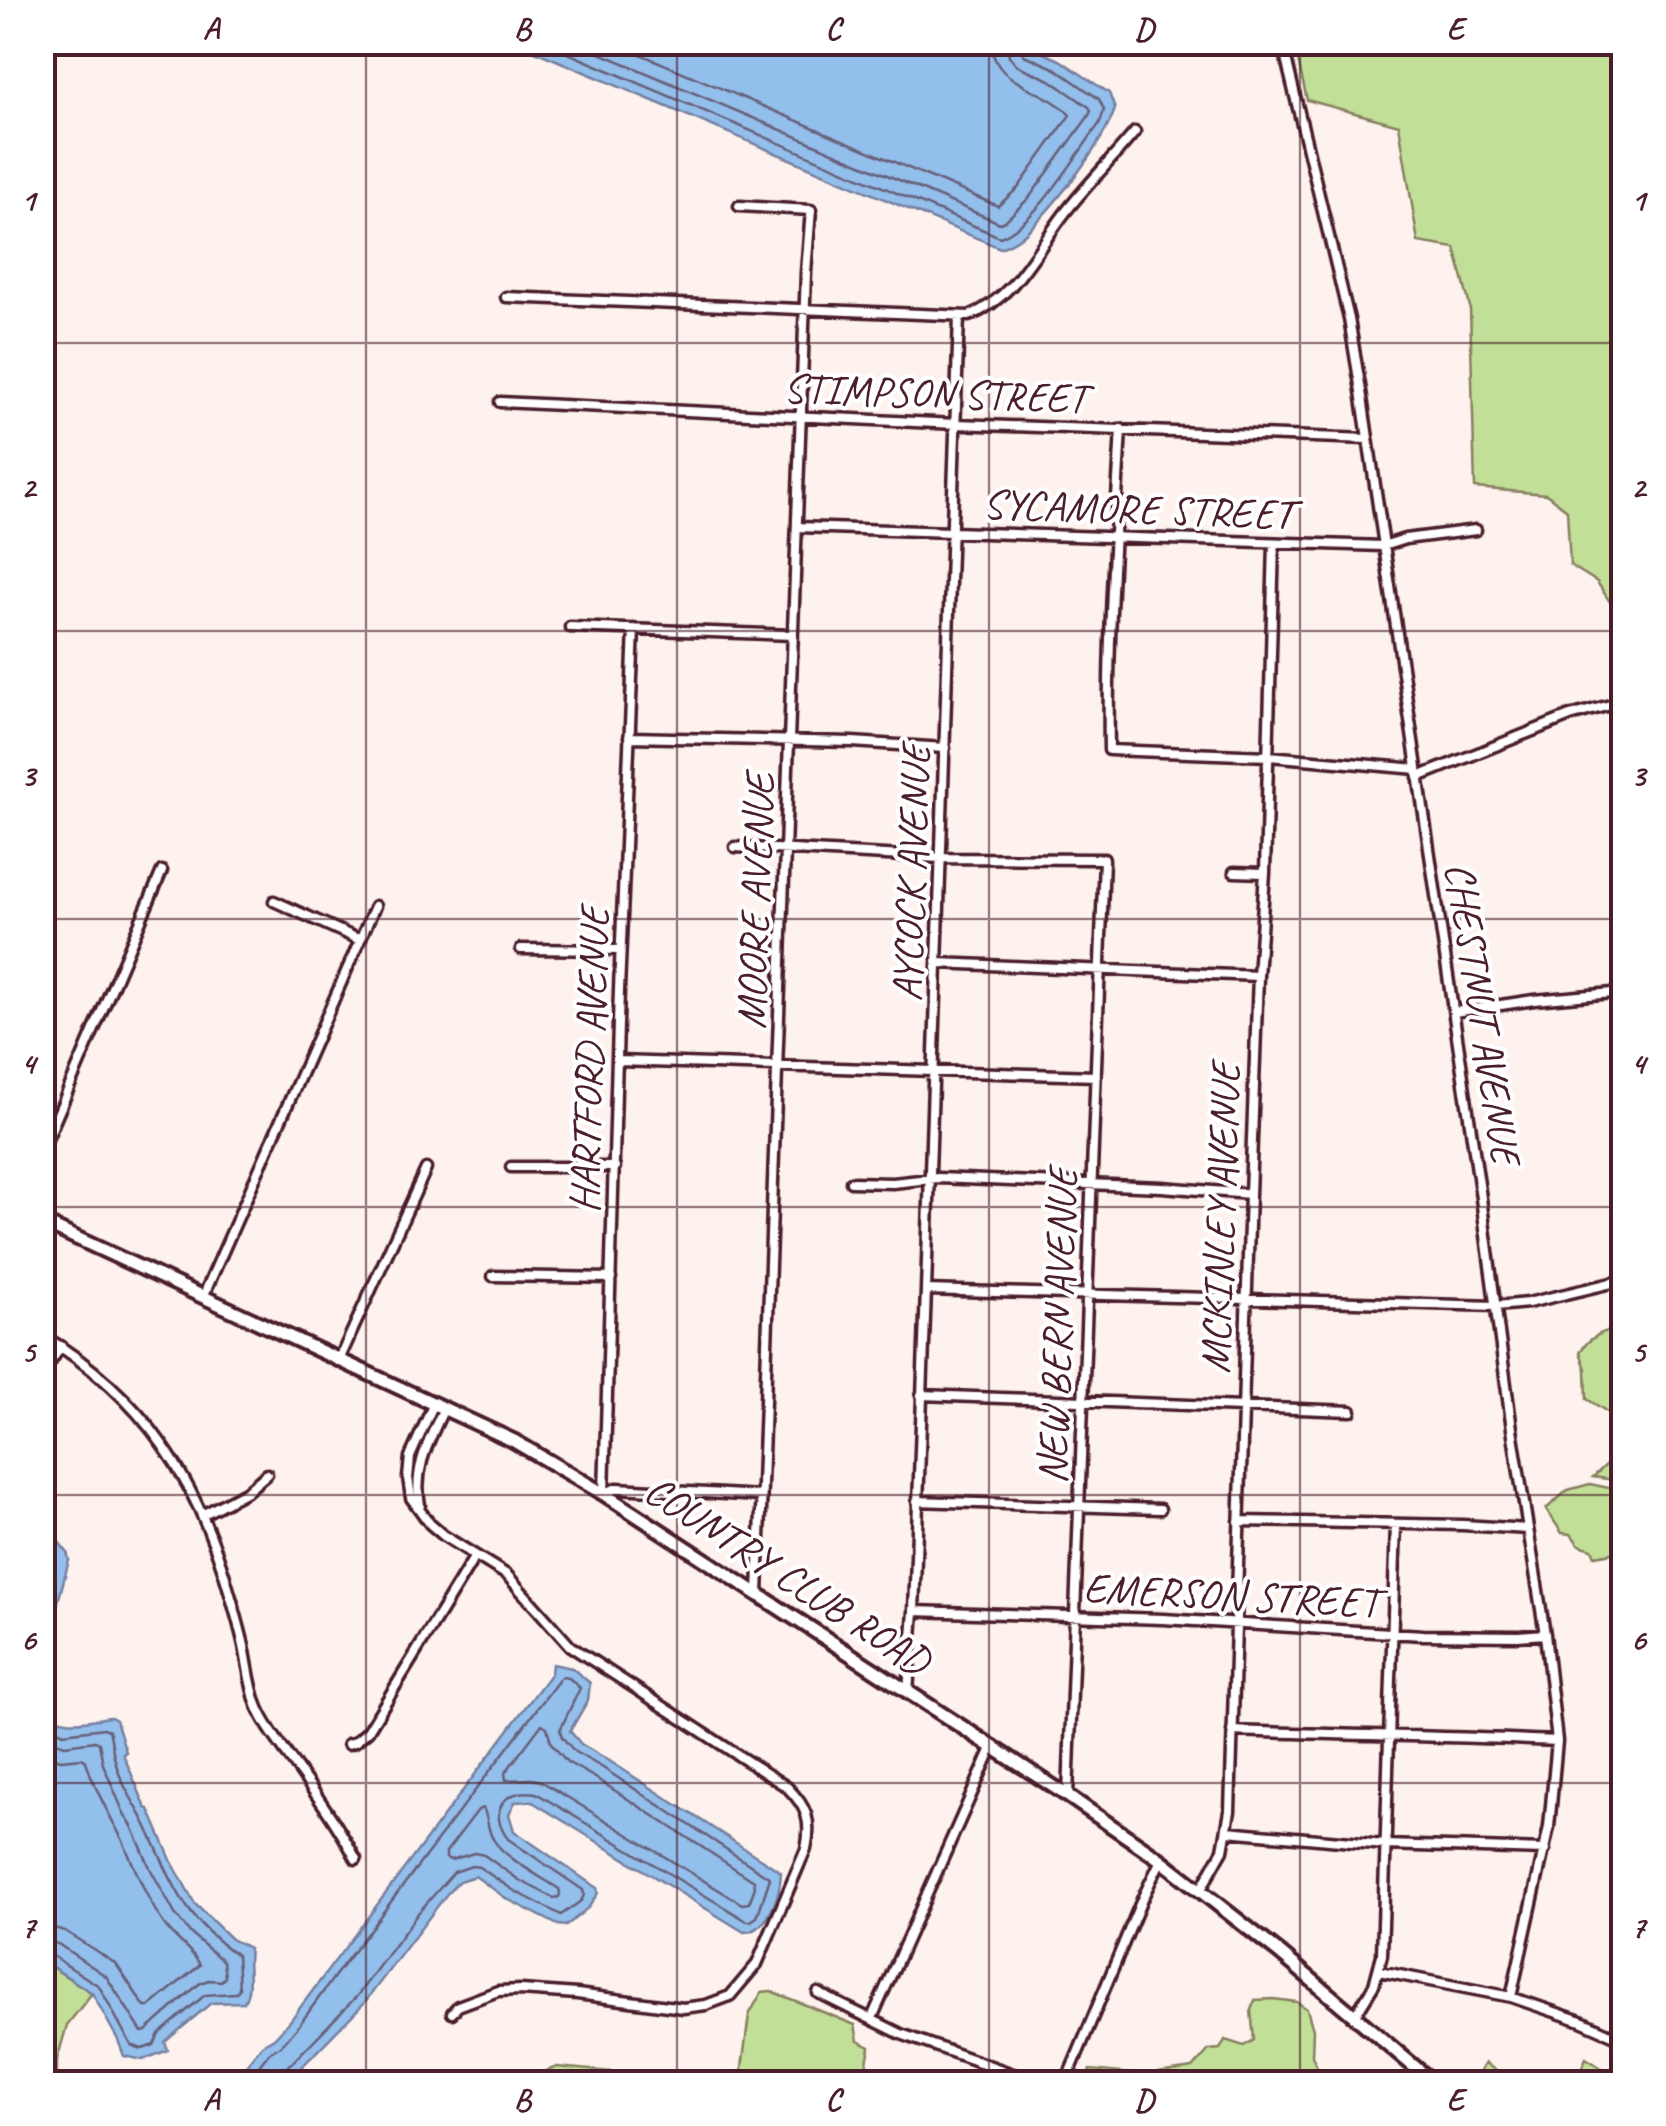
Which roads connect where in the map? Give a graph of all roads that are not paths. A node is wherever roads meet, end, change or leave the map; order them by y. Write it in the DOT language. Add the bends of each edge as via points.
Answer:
graph roads {
  1 [pos="1282,42"];
  2 [pos="1134,132"];
  3 [pos="740,206"];
  4 [pos="506,297"];
  5 [pos="806,308"];
  6 [pos="958,316"];
  7 [pos="500,402"];
  8 [pos="801,418"];
  9 [pos="956,424"];
  10 [pos="1121,429"];
  11 [pos="1368,439"];
  12 [pos="797,526"];
  13 [pos="1476,530"];
  14 [pos="952,532"];
  15 [pos="1113,537"];
  16 [pos="1274,542"];
  17 [pos="1383,546"];
  18 [pos="570,627"];
  19 [pos="634,628"];
  20 [pos="793,635"];
  21 [pos="1624,718"];
  22 [pos="629,737"];
  23 [pos="790,741"];
  24 [pos="945,748"];
  25 [pos="1269,756"];
  26 [pos="1418,773"];
  27 [pos="735,847"];
  28 [pos="786,848"];
  29 [pos="941,858"];
  30 [pos="162,871"];
  31 [pos="1234,872"];
  32 [pos="1265,873"];
  33 [pos="274,901"];
  34 [pos="375,906"];
  35 [pos="360,940"];
  36 [pos="521,950"];
  37 [pos="620,950"];
  38 [pos="937,963"];
  39 [pos="1098,969"];
  40 [pos="1258,976"];
  41 [pos="1624,992"];
  42 [pos="1454,1012"];
  43 [pos="618,1061"];
  44 [pos="778,1066"];
  45 [pos="934,1071"];
  46 [pos="1096,1076"];
  47 [pos="42,1150"];
  48 [pos="511,1167"];
  49 [pos="615,1167"];
  50 [pos="426,1169"];
  51 [pos="929,1178"];
  52 [pos="851,1182"];
  53 [pos="1091,1184"];
  54 [pos="1250,1194"];
  55 [pos="42,1222"];
  56 [pos="493,1276"];
  57 [pos="611,1278"];
  58 [pos="1624,1280"];
  59 [pos="926,1290"];
  60 [pos="1086,1293"];
  61 [pos="203,1297"];
  62 [pos="1246,1299"];
  63 [pos="1496,1306"];
  64 [pos="42,1335"];
  65 [pos="61,1346"];
  66 [pos="338,1360"];
  67 [pos="42,1375"];
  68 [pos="921,1395"];
  69 [pos="1084,1402"];
  70 [pos="439,1406"];
  71 [pos="1243,1406"];
  72 [pos="1350,1411"];
  73 [pos="267,1474"];
  74 [pos="604,1494"];
  75 [pos="761,1496"];
  76 [pos="917,1501"];
  77 [pos="1080,1505"];
  78 [pos="1160,1509"];
  79 [pos="202,1514"];
  80 [pos="1239,1521"];
  81 [pos="1396,1524"];
  82 [pos="1528,1529"];
  83 [pos="476,1556"];
  84 [pos="758,1594"];
  85 [pos="914,1611"];
  86 [pos="1076,1616"];
  87 [pos="1236,1623"];
  88 [pos="1392,1633"];
  89 [pos="1545,1634"];
  90 [pos="908,1692"];
  91 [pos="1232,1731"];
  92 [pos="1389,1734"];
  93 [pos="1557,1741"];
  94 [pos="348,1744"];
  95 [pos="992,1746"];
  96 [pos="1068,1796"];
  97 [pos="1227,1831"];
  98 [pos="1386,1845"];
  99 [pos="1545,1850"];
  100 [pos="356,1860"];
  101 [pos="1162,1860"];
  102 [pos="1201,1889"];
  103 [pos="1379,1971"];
  104 [pos="818,1993"];
  105 [pos="1512,1997"];
  106 [pos="452,2014"];
  107 [pos="1354,2016"];
  108 [pos="872,2018"];
  109 [pos="1624,2040"];
  110 [pos="1041,2084"];
  111 [pos="1065,2084"];
  112 [pos="1435,2084"];
  1 -- 11 [label="street, CHESTNUT AVENUE" via="1349,319"];
  2 -- 6 [label="street" via="1012,286 985,310"];
  3 -- 5 [label="street, MOORE AVENUE" via="811,210"];
  4 -- 5 [label="street"];
  5 -- 6 [label="street"];
  5 -- 8 [label="street, MOORE AVENUE"];
  6 -- 9 [label="street, AYCOCK AVENUE"];
  7 -- 8 [label="street, STIMPSON STREET"];
  8 -- 9 [label="street, STIMPSON STREET"];
  8 -- 12 [label="street, MOORE AVENUE"];
  9 -- 10 [label="street, STIMPSON STREET"];
  9 -- 14 [label="street, AYCOCK AVENUE"];
  10 -- 11 [label="street, STIMPSON STREET"];
  10 -- 15 [label="street"];
  11 -- 17 [label="street, CHESTNUT AVENUE"];
  12 -- 14 [label="street, SYCAMORE STREET"];
  12 -- 20 [label="street, MOORE AVENUE"];
  13 -- 17 [label="street, SYCAMORE STREET"];
  14 -- 15 [label="street, SYCAMORE STREET"];
  14 -- 24 [label="street, AYCOCK AVENUE"];
  15 -- 16 [label="street, SYCAMORE STREET"];
  15 -- 25 [label="street" via="1109,750"];
  16 -- 17 [label="street, SYCAMORE STREET"];
  16 -- 25 [label="street, MCKINLEY AVENUE"];
  17 -- 26 [label="street, CHESTNUT AVENUE"];
  18 -- 19 [label="street"];
  19 -- 20 [label="street"];
  19 -- 22 [label="street, HARTFORD AVENUE"];
  20 -- 23 [label="street, MOORE AVENUE"];
  21 -- 26 [label="street" via="1621,702"];
  22 -- 23 [label="street"];
  22 -- 37 [label="street, HARTFORD AVENUE"];
  23 -- 24 [label="street"];
  23 -- 28 [label="street, MOORE AVENUE"];
  24 -- 29 [label="street, AYCOCK AVENUE"];
  25 -- 26 [label="street"];
  25 -- 32 [label="street, MCKINLEY AVENUE"];
  26 -- 42 [label="street, CHESTNUT AVENUE"];
  27 -- 28 [label="street"];
  28 -- 29 [label="street"];
  28 -- 44 [label="street, MOORE AVENUE"];
  29 -- 38 [label="street, AYCOCK AVENUE"];
  29 -- 39 [label="street, NEW BERN AVENUE" via="1104,859"];
  30 -- 47 [label="street"];
  31 -- 32 [label="street"];
  32 -- 40 [label="street, MCKINLEY AVENUE"];
  33 -- 35 [label="street"];
  34 -- 35 [label="street"];
  35 -- 61 [label="street"];
  36 -- 37 [label="street"];
  37 -- 43 [label="street, HARTFORD AVENUE"];
  38 -- 39 [label="street"];
  38 -- 45 [label="street, AYCOCK AVENUE"];
  39 -- 40 [label="street"];
  39 -- 46 [label="street, NEW BERN AVENUE"];
  40 -- 54 [label="street, MCKINLEY AVENUE"];
  41 -- 42 [label="street"];
  42 -- 63 [label="street, CHESTNUT AVENUE"];
  43 -- 44 [label="street"];
  43 -- 49 [label="street, HARTFORD AVENUE"];
  44 -- 45 [label="street"];
  44 -- 75 [label="street, MOORE AVENUE"];
  45 -- 46 [label="street"];
  45 -- 51 [label="street, AYCOCK AVENUE"];
  46 -- 53 [label="street, NEW BERN AVENUE"];
  48 -- 49 [label="street"];
  49 -- 57 [label="street, HARTFORD AVENUE"];
  50 -- 66 [label="street"];
  51 -- 52 [label="street"];
  51 -- 53 [label="street"];
  51 -- 59 [label="street, AYCOCK AVENUE"];
  53 -- 54 [label="street"];
  53 -- 60 [label="street, NEW BERN AVENUE"];
  54 -- 62 [label="street, MCKINLEY AVENUE"];
  55 -- 61 [label="street, COUNTRY CLUB ROAD"];
  56 -- 57 [label="street"];
  57 -- 74 [label="street, HARTFORD AVENUE"];
  58 -- 63 [label="street"];
  59 -- 60 [label="street"];
  59 -- 68 [label="street, AYCOCK AVENUE"];
  60 -- 62 [label="street"];
  60 -- 69 [label="street, NEW BERN AVENUE"];
  61 -- 66 [label="street, COUNTRY CLUB ROAD"];
  62 -- 63 [label="street"];
  62 -- 71 [label="street, MCKINLEY AVENUE"];
  63 -- 82 [label="street, CHESTNUT AVENUE"];
  64 -- 65 [label="street"];
  65 -- 67 [label="street"];
  65 -- 79 [label="street" via="148,1424"];
  66 -- 70 [label="street, COUNTRY CLUB ROAD"];
  68 -- 69 [label="street"];
  68 -- 76 [label="street, AYCOCK AVENUE"];
  69 -- 71 [label="street"];
  69 -- 77 [label="street, NEW BERN AVENUE"];
  70 -- 74 [label="street, COUNTRY CLUB ROAD"];
  70 -- 83 [label="street" via="410,1457 412,1498 430,1524"];
  71 -- 72 [label="street"];
  71 -- 80 [label="street, MCKINLEY AVENUE"];
  73 -- 79 [label="street"];
  74 -- 75 [label="street" via="617,1488"];
  74 -- 84 [label="street, COUNTRY CLUB ROAD"];
  75 -- 84 [label="street, MOORE AVENUE"];
  76 -- 77 [label="street"];
  76 -- 85 [label="street, AYCOCK AVENUE"];
  77 -- 78 [label="street"];
  77 -- 86 [label="street, NEW BERN AVENUE"];
  79 -- 100 [label="street" via="231,1594 258,1708"];
  80 -- 81 [label="street"];
  80 -- 87 [label="street, MCKINLEY AVENUE"];
  81 -- 82 [label="street"];
  81 -- 88 [label="street"];
  82 -- 89 [label="street, CHESTNUT AVENUE"];
  83 -- 94 [label="street" via="368,1731"];
  83 -- 106 [label="street" via="507,1575 570,1646 787,1788 807,1814 809,1834 757,1964 730,1996 683,2008 509,1990 458,2006"];
  84 -- 90 [label="street, COUNTRY CLUB ROAD"];
  85 -- 86 [label="street, EMERSON STREET"];
  85 -- 90 [label="street, AYCOCK AVENUE"];
  86 -- 87 [label="street, EMERSON STREET"];
  86 -- 96 [label="street, NEW BERN AVENUE"];
  87 -- 88 [label="street, EMERSON STREET"];
  87 -- 91 [label="street, MCKINLEY AVENUE"];
  88 -- 89 [label="street, EMERSON STREET"];
  88 -- 92 [label="street"];
  89 -- 93 [label="street, CHESTNUT AVENUE"];
  90 -- 95 [label="street, COUNTRY CLUB ROAD"];
  91 -- 92 [label="street"];
  91 -- 97 [label="street, MCKINLEY AVENUE"];
  92 -- 93 [label="street"];
  92 -- 98 [label="street"];
  93 -- 99 [label="street, CHESTNUT AVENUE"];
  95 -- 96 [label="street, COUNTRY CLUB ROAD"];
  95 -- 108 [label="street"];
  96 -- 101 [label="street, COUNTRY CLUB ROAD"];
  97 -- 98 [label="street"];
  97 -- 102 [label="street, MCKINLEY AVENUE"];
  98 -- 99 [label="street"];
  98 -- 103 [label="street"];
  99 -- 105 [label="street, CHESTNUT AVENUE"];
  101 -- 102 [label="street, COUNTRY CLUB ROAD"];
  101 -- 111 [label="street"];
  102 -- 107 [label="street, COUNTRY CLUB ROAD"];
  103 -- 105 [label="street"];
  103 -- 107 [label="street"];
  104 -- 108 [label="street"];
  105 -- 109 [label="street"];
  107 -- 112 [label="street, COUNTRY CLUB ROAD"];
  108 -- 110 [label="street"];
}
